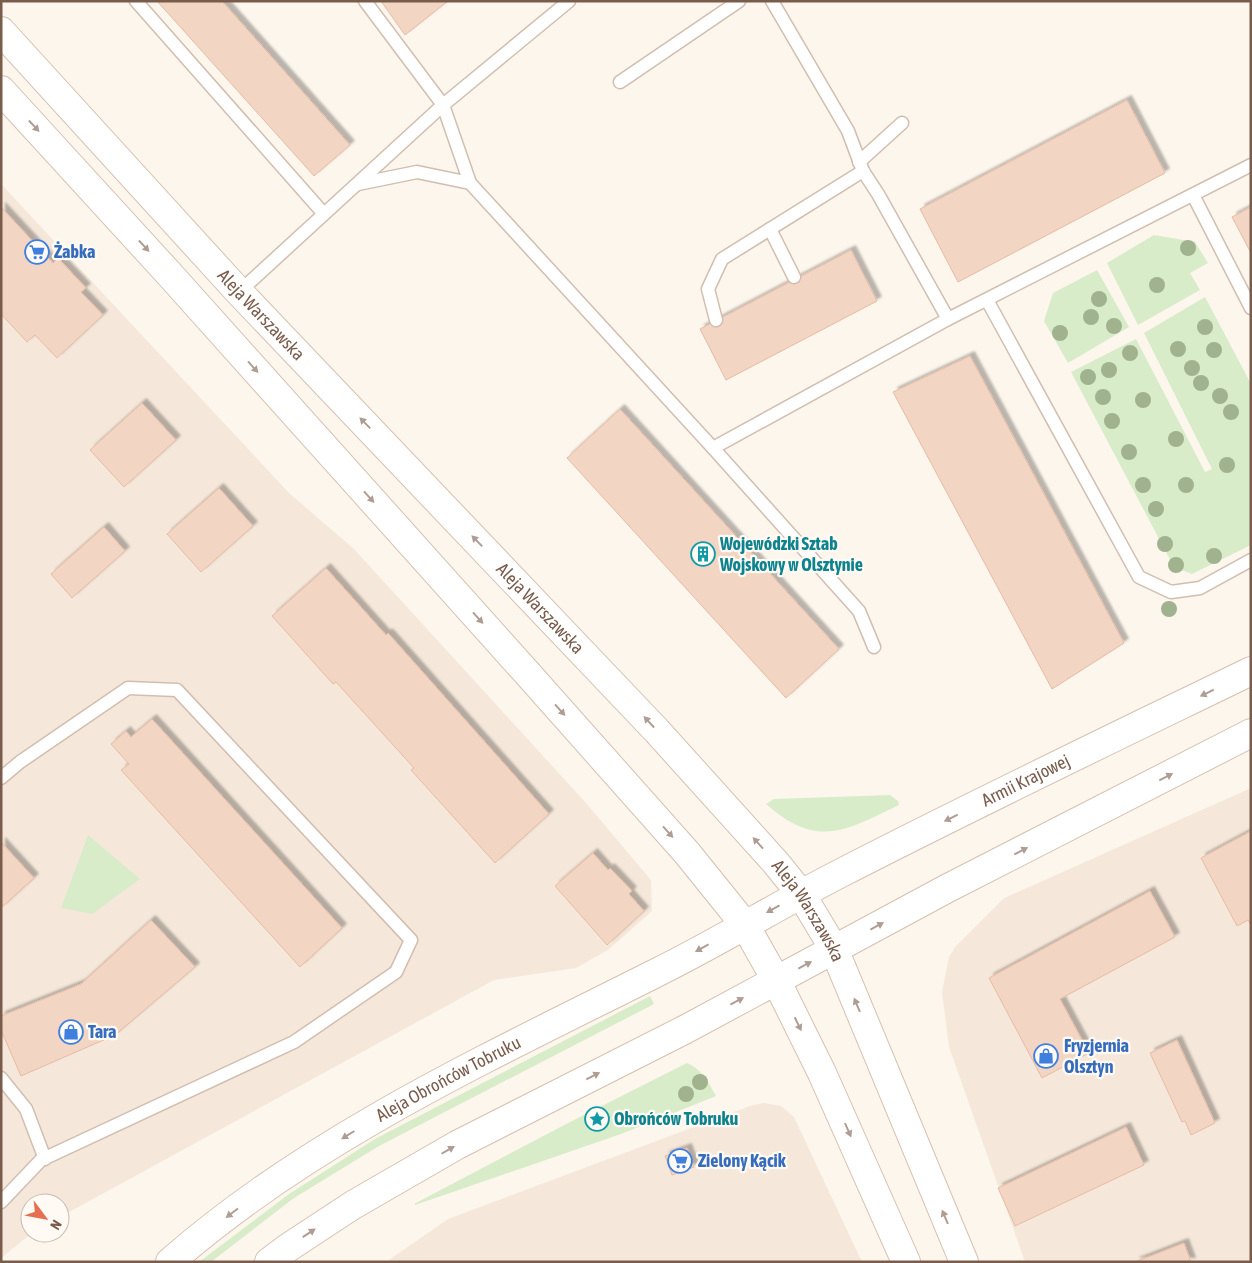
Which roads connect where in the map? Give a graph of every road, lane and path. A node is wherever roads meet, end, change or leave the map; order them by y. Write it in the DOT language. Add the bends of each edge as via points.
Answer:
graph roads {
  1 [pos="136,1"];
  2 [pos="365,1"];
  3 [pos="569,1"];
  4 [pos="739,1"];
  5 [pos="772,1"];
  6 [pos="1,31"];
  7 [pos="620,82"];
  8 [pos="1,90"];
  9 [pos="443,106"];
  10 [pos="902,123"];
  11 [pos="1251,165"];
  12 [pos="861,167"];
  13 [pos="470,183"];
  14 [pos="358,184"];
  15 [pos="1193,195"];
  16 [pos="324,214"];
  17 [pos="770,229"];
  18 [pos="794,277"];
  19 [pos="239,292"];
  20 [pos="987,300"];
  21 [pos="1251,308"];
  22 [pos="948,319"];
  23 [pos="716,320"];
  24 [pos="713,448"];
  25 [pos="1251,560"];
  26 [pos="874,647"];
  27 [pos="1251,671"];
  28 [pos="1251,733"];
  29 [pos="1,778"];
  30 [pos="801,894"];
  31 [pos="745,925"];
  32 [pos="834,949"];
  33 [pos="776,980"];
  34 [pos="1,1078"];
  35 [pos="45,1158"];
  36 [pos="1,1202"];
  37 [pos="170,1262"];
  38 [pos="269,1262"];
  39 [pos="906,1262"];
  40 [pos="964,1262"];
  1 -- 16 [label="lane"];
  2 -- 9 [label="lane"];
  3 -- 9 [label="lane"];
  4 -- 7 [label="lane"];
  5 -- 12 [label="lane" via="848,131"];
  6 -- 19 [label="main road, Aleja Warszawska"];
  8 -- 31 [label="main road, one-way" via="528,674 687,853"];
  9 -- 13 [label="lane"];
  9 -- 14 [label="lane"];
  10 -- 12 [label="lane"];
  11 -- 15 [label="lane"];
  12 -- 17 [label="lane"];
  12 -- 22 [label="lane"];
  13 -- 14 [label="lane" via="417,172"];
  13 -- 24 [label="lane"];
  14 -- 16 [label="lane"];
  15 -- 20 [label="lane"];
  15 -- 21 [label="lane"];
  16 -- 19 [label="lane"];
  17 -- 18 [label="lane"];
  17 -- 23 [label="lane" via="722,259 708,289"];
  30 -- 19 [label="main road, Aleja Warszawska, one-way" via="650,724"];
  20 -- 22 [label="lane"];
  20 -- 25 [label="lane" via="1139,577 1171,592 1200,588"];
  22 -- 24 [label="lane"];
  24 -- 26 [label="lane" via="859,611"];
  27 -- 30 [label="main road, Armii Krajowej, one-way"];
  32 -- 28 [label="main road, one-way"];
  29 -- 35 [label="lane" via="128,688 177,690 411,940 396,972 294,1042"];
  30 -- 31 [label="main road, Armii Krajowej, one-way"];
  30 -- 32 [label="main road, Aleja Warszawska"];
  31 -- 33 [label="main road"];
  31 -- 37 [label="main road, Aleja Obrońców Tobruku, one-way" via="366,1124 271,1184"];
  33 -- 32 [label="main road, one-way"];
  40 -- 32 [label="main road, Aleja Warszawska, one-way"];
  38 -- 33 [label="main road, one-way" via="353,1204 457,1145"];
  33 -- 39 [label="main road, one-way" via="828,1086"];
  34 -- 35 [label="lane" via="26,1109"];
  35 -- 36 [label="lane"];
}
